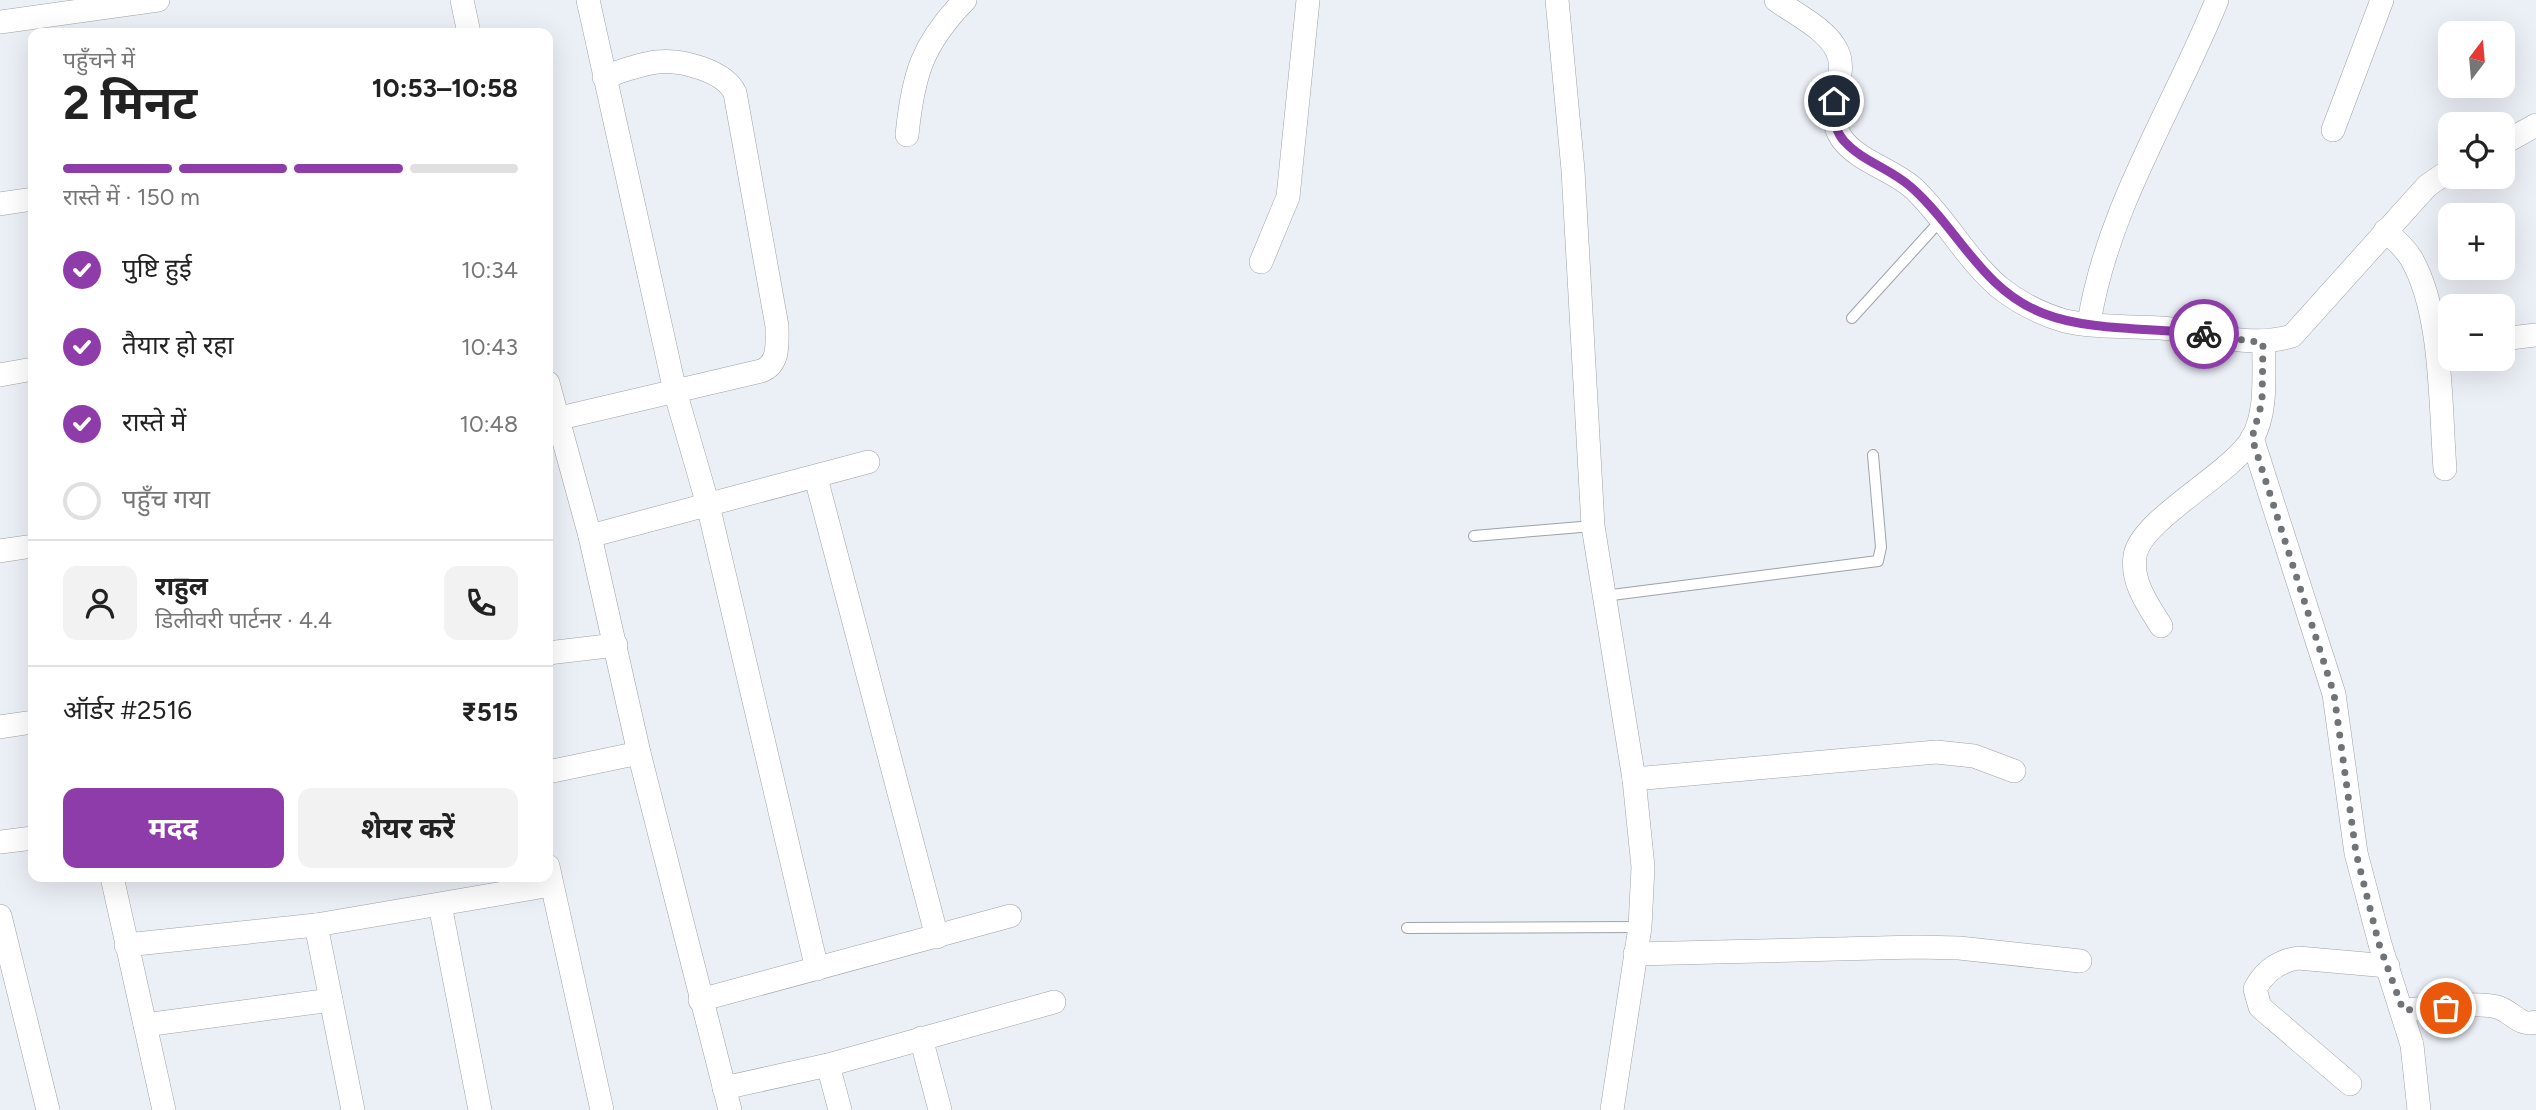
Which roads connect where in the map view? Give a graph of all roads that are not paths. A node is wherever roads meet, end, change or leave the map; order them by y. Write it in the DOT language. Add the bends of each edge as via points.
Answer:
graph roads {
  1 [pos="462,0"];
  2 [pos="588,0"];
  3 [pos="965,0"];
  4 [pos="1308,0"];
  5 [pos="1557,0"];
  6 [pos="1776,0"];
  7 [pos="2217,0"];
  8 [pos="2382,0"];
  9 [pos="143,1"];
  10 [pos="0,22"];
  11 [pos="468,28"];
  12 [pos="604,77"];
  13 [pos="2536,125"];
  14 [pos="2333,131"];
  15 [pos="907,135"];
  16 [pos="2515,137"];
  17 [pos="2438,178"];
  18 [pos="28,200"];
  19 [pos="0,204"];
  20 [pos="1941,220"];
  21 [pos="2385,231"];
  22 [pos="1261,262"];
  23 [pos="1852,318"];
  24 [pos="2089,323"];
  25 [pos="2438,327"];
  26 [pos="2536,335"];
  27 [pos="2515,337"];
  28 [pos="2263,343"];
  29 [pos="28,370"];
  30 [pos="2443,371"];
  31 [pos="0,374"];
  32 [pos="675,391"];
  33 [pos="553,406"];
  34 [pos="556,419"];
  35 [pos="2252,438"];
  36 [pos="1873,455"];
  37 [pos="868,462"];
  38 [pos="2445,469"];
  39 [pos="816,478"];
  40 [pos="708,505"];
  41 [pos="1593,526"];
  42 [pos="590,536"];
  43 [pos="1474,536"];
  44 [pos="28,547"];
  45 [pos="0,551"];
  46 [pos="1604,596"];
  47 [pos="2161,626"];
  48 [pos="616,645"];
  49 [pos="553,652"];
  50 [pos="28,723"];
  51 [pos="0,727"];
  52 [pos="639,753"];
  53 [pos="553,771"];
  54 [pos="2014,771"];
  55 [pos="1634,779"];
  56 [pos="28,839"];
  57 [pos="0,842"];
  58 [pos="113,882"];
  59 [pos="526,882"];
  60 [pos="550,882"];
  61 [pos="440,905"];
  62 [pos="0,916"];
  63 [pos="1010,916"];
  64 [pos="316,925"];
  65 [pos="1640,927"];
  66 [pos="1407,928"];
  67 [pos="937,937"];
  68 [pos="126,945"];
  69 [pos="1635,954"];
  70 [pos="2080,961"];
  71 [pos="2388,966"];
  72 [pos="817,969"];
  73 [pos="331,1000"];
  74 [pos="700,1000"];
  75 [pos="1054,1002"];
  76 [pos="2403,1010"];
  77 [pos="2536,1022"];
  78 [pos="145,1025"];
  79 [pos="921,1038"];
  80 [pos="828,1065"];
  81 [pos="2350,1084"];
  82 [pos="724,1088"];
  83 [pos="48,1110"];
  84 [pos="164,1110"];
  85 [pos="353,1110"];
  86 [pos="480,1110"];
  87 [pos="602,1110"];
  88 [pos="730,1110"];
  89 [pos="840,1110"];
  90 [pos="940,1110"];
  91 [pos="1612,1110"];
  92 [pos="2419,1110"];
  1 -- 11 [label="street"];
  2 -- 12 [label="street"];
  3 -- 15 [label="street" via="927,45 911,89"];
  4 -- 22 [label="street" via="1288,197"];
  5 -- 41 [label="street" via="1573,170"];
  6 -- 20 [label="street" via="1818,30 1837,51 1840,63 1833,111 1843,140 1910,186"];
  7 -- 24 [label="street" via="2109,240"];
  8 -- 14 [label="street"];
  9 -- 10 [label="street"];
  12 -- 32 [label="street"];
  12 -- 32 [label="street" via="641,65 672,62 724,77 735,93 777,326 776,355 768,369"];
  13 -- 16 [label="street"];
  17 -- 21 [label="street"];
  18 -- 19 [label="street"];
  20 -- 23 [label="lane"];
  20 -- 24 [label="street" via="1971,259 2021,303 2069,322"];
  21 -- 25 [label="street" via="2411,259"];
  21 -- 28 [label="street" via="2292,336"];
  24 -- 28 [label="street"];
  26 -- 27 [label="street"];
  28 -- 35 [label="street" via="2262,402"];
  29 -- 31 [label="street"];
  30 -- 38 [label="street"];
  32 -- 34 [label="street"];
  32 -- 40 [label="street"];
  33 -- 34 [label="street"];
  34 -- 42 [label="street"];
  35 -- 47 [label="street" via="2142,540 2135,555 2140,589"];
  35 -- 71 [label="street" via="2334,694 2356,853"];
  36 -- 46 [label="lane" via="1881,547 1878,561"];
  37 -- 39 [label="street"];
  39 -- 40 [label="street"];
  39 -- 67 [label="street"];
  40 -- 42 [label="street"];
  40 -- 72 [label="street"];
  41 -- 43 [label="lane"];
  41 -- 46 [label="street"];
  42 -- 48 [label="street"];
  44 -- 45 [label="street"];
  46 -- 55 [label="street"];
  48 -- 49 [label="street"];
  48 -- 52 [label="street"];
  50 -- 51 [label="street"];
  52 -- 53 [label="street"];
  52 -- 74 [label="street"];
  54 -- 55 [label="street" via="1974,755 1936,752"];
  55 -- 65 [label="street" via="1643,867"];
  56 -- 57 [label="street"];
  58 -- 68 [label="street"];
  59 -- 61 [label="street"];
  60 -- 87 [label="street"];
  61 -- 64 [label="street"];
  61 -- 86 [label="street"];
  62 -- 83 [label="street"];
  63 -- 67 [label="street"];
  64 -- 68 [label="street"];
  64 -- 73 [label="street"];
  65 -- 66 [label="lane"];
  65 -- 69 [label="street"];
  67 -- 72 [label="street"];
  68 -- 78 [label="street"];
  69 -- 70 [label="street" via="1917,947"];
  69 -- 91 [label="street"];
  71 -- 76 [label="street"];
  71 -- 81 [label="street" via="2286,960 2255,989 2260,1007"];
  72 -- 74 [label="street"];
  73 -- 78 [label="street"];
  73 -- 85 [label="street"];
  74 -- 82 [label="street"];
  75 -- 79 [label="street"];
  76 -- 77 [label="street" via="2489,1006 2524,1023"];
  76 -- 92 [label="street" via="2417,1065"];
  78 -- 84 [label="street"];
  79 -- 80 [label="street"];
  79 -- 90 [label="street"];
  80 -- 82 [label="street"];
  80 -- 89 [label="street"];
  82 -- 88 [label="street"];
}
